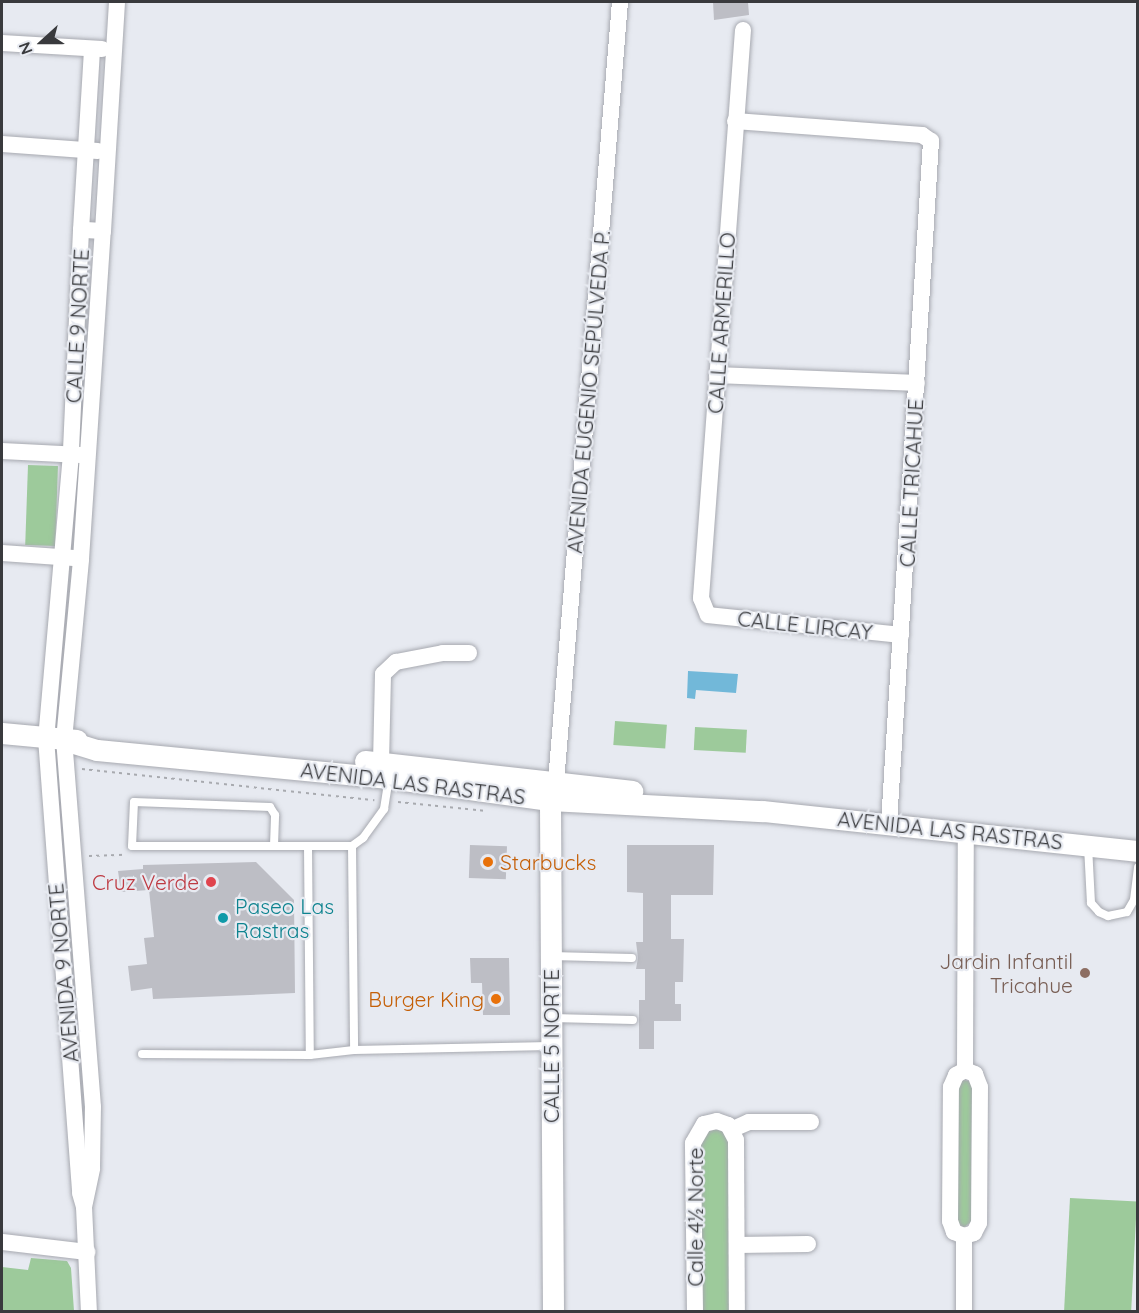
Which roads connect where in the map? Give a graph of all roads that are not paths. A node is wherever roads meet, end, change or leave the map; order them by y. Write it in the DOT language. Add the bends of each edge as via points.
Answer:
graph roads {
  1 [pos="117,2"];
  2 [pos="620,2"];
  3 [pos="743,30"];
  4 [pos="2,43"];
  5 [pos="92,49"];
  6 [pos="114,50"];
  7 [pos="735,121"];
  8 [pos="2,144"];
  9 [pos="86,150"];
  10 [pos="107,151"];
  11 [pos="81,230"];
  12 [pos="103,231"];
  13 [pos="84,374"];
  14 [pos="717,375"];
  15 [pos="916,383"];
  16 [pos="2,451"];
  17 [pos="79,454"];
  18 [pos="2,553"];
  19 [pos="63,557"];
  20 [pos="81,558"];
  21 [pos="708,615"];
  22 [pos="901,635"];
  23 [pos="56,640"];
  24 [pos="73,642"];
  25 [pos="469,653"];
  26 [pos="2,734"];
  27 [pos="55,739"];
  28 [pos="385,770"];
  29 [pos="553,791"];
  30 [pos="889,824"];
  31 [pos="966,831"];
  32 [pos="1088,844"];
  33 [pos="274,846"];
  34 [pos="308,846"];
  35 [pos="352,846"];
  36 [pos="1137,851"];
  37 [pos="72,855"];
  38 [pos="53,856"];
  39 [pos="1137,867"];
  40 [pos="551,956"];
  41 [pos="632,958"];
  42 [pos="81,960"];
  43 [pos="63,963"];
  44 [pos="550,1018"];
  45 [pos="633,1020"];
  46 [pos="550,1046"];
  47 [pos="354,1050"];
  48 [pos="142,1054"];
  49 [pos="310,1055"];
  50 [pos="90,1062"];
  51 [pos="71,1065"];
  52 [pos="965,1070"];
  53 [pos="811,1122"];
  54 [pos="733,1129"];
  55 [pos="84,1207"];
  56 [pos="964,1236"];
  57 [pos="2,1242"];
  58 [pos="808,1244"];
  59 [pos="737,1245"];
  60 [pos="87,1252"];
  61 [pos="89,1311"];
  62 [pos="553,1311"];
  63 [pos="695,1311"];
  64 [pos="736,1311"];
  65 [pos="964,1311"];
  1 -- 6 [label="street"];
  2 -- 29 [label="street, AVENIDA EUGENIO SEPÚLVEDA P."];
  3 -- 7 [label="street, CALLE ARMERILLO"];
  4 -- 5 [label="street"];
  5 -- 6 [label="street"];
  5 -- 9 [label="street"];
  6 -- 10 [label="street"];
  7 -- 14 [label="street, CALLE ARMERILLO"];
  7 -- 15 [label="street, CALLE TRICAHUE" via="922,135 931,141"];
  8 -- 9 [label="street"];
  9 -- 10 [label="street"];
  9 -- 11 [label="street"];
  10 -- 12 [label="street"];
  11 -- 12 [label="street, CALLE 9 NORTE"];
  11 -- 13 [label="street, CALLE 9 NORTE"];
  12 -- 13 [label="street, CALLE 9 NORTE"];
  13 -- 17 [label="street, CALLE 9 NORTE"];
  14 -- 15 [label="street"];
  14 -- 21 [label="street, CALLE ARMERILLO" via="701,598"];
  15 -- 22 [label="street, CALLE TRICAHUE"];
  16 -- 17 [label="street"];
  17 -- 19 [label="street, CALLE 9 NORTE"];
  17 -- 20 [label="street, CALLE 9 NORTE"];
  18 -- 19 [label="street"];
  19 -- 20 [label="street"];
  19 -- 23 [label="street, CALLE 9 NORTE"];
  20 -- 24 [label="street, CALLE 9 NORTE"];
  21 -- 22 [label="street, CALLE LIRCAY"];
  22 -- 30 [label="street, CALLE TRICAHUE"];
  23 -- 24 [label="street"];
  23 -- 27 [label="street, CALLE 9 NORTE"];
  24 -- 27 [label="street, CALLE 9 NORTE"];
  25 -- 28 [label="street" via="443,653 396,662 383,674"];
  26 -- 27 [label="street, AVENIDA LAS RASTRAS"];
  27 -- 28 [label="street, AVENIDA LAS RASTRAS" via="107,752"];
  27 -- 37 [label="street, AVENIDA 9 NORTE" via="65,762"];
  27 -- 38 [label="street, AVENIDA 9 NORTE"];
  28 -- 29 [label="street, AVENIDA LAS RASTRAS"];
  28 -- 35 [label="lane" via="384,809 363,838"];
  29 -- 30 [label="street, AVENIDA LAS RASTRAS"];
  29 -- 40 [label="street, CALLE 5 NORTE"];
  30 -- 31 [label="street, AVENIDA LAS RASTRAS"];
  31 -- 32 [label="street, AVENIDA LAS RASTRAS"];
  31 -- 52 [label="street"];
  32 -- 36 [label="street, AVENIDA LAS RASTRAS"];
  32 -- 39 [label="lane" via="1091,903 1099,912 1108,916 1126,912 1134,900"];
  33 -- 33 [label="lane" via="275,815 270,807 134,802 132,846"];
  33 -- 34 [label="lane"];
  34 -- 35 [label="lane"];
  34 -- 49 [label="lane"];
  35 -- 47 [label="lane"];
  37 -- 38 [label="street"];
  37 -- 42 [label="street, AVENIDA 9 NORTE"];
  38 -- 43 [label="street, AVENIDA 9 NORTE"];
  40 -- 41 [label="lane"];
  40 -- 44 [label="street, CALLE 5 NORTE"];
  42 -- 43 [label="street"];
  42 -- 50 [label="street, AVENIDA 9 NORTE"];
  43 -- 51 [label="street, AVENIDA 9 NORTE"];
  44 -- 45 [label="lane"];
  44 -- 46 [label="street, CALLE 5 NORTE"];
  46 -- 47 [label="lane"];
  46 -- 62 [label="street, CALLE 5 NORTE"];
  47 -- 49 [label="lane"];
  48 -- 49 [label="lane"];
  50 -- 51 [label="street"];
  50 -- 55 [label="street, AVENIDA 9 NORTE" via="94,1147"];
  51 -- 55 [label="street, AVENIDA 9 NORTE"];
  52 -- 56 [label="street" via="956,1075 951,1087 950,1198 952,1228"];
  52 -- 56 [label="street" via="978,1078 980,1098 978,1223 974,1233"];
  53 -- 54 [label="street" via="749,1122"];
  54 -- 59 [label="street, Calle 4½ Norte"];
  54 -- 63 [label="street, Calle 4½ Norte" via="723,1122 710,1122 699,1129 693,1143"];
  55 -- 60 [label="street, AVENIDA 9 NORTE"];
  56 -- 65 [label="street"];
  57 -- 60 [label="street"];
  58 -- 59 [label="street"];
  59 -- 64 [label="street, Calle 4½ Norte"];
  60 -- 61 [label="street, AVENIDA 9 NORTE"];
}
